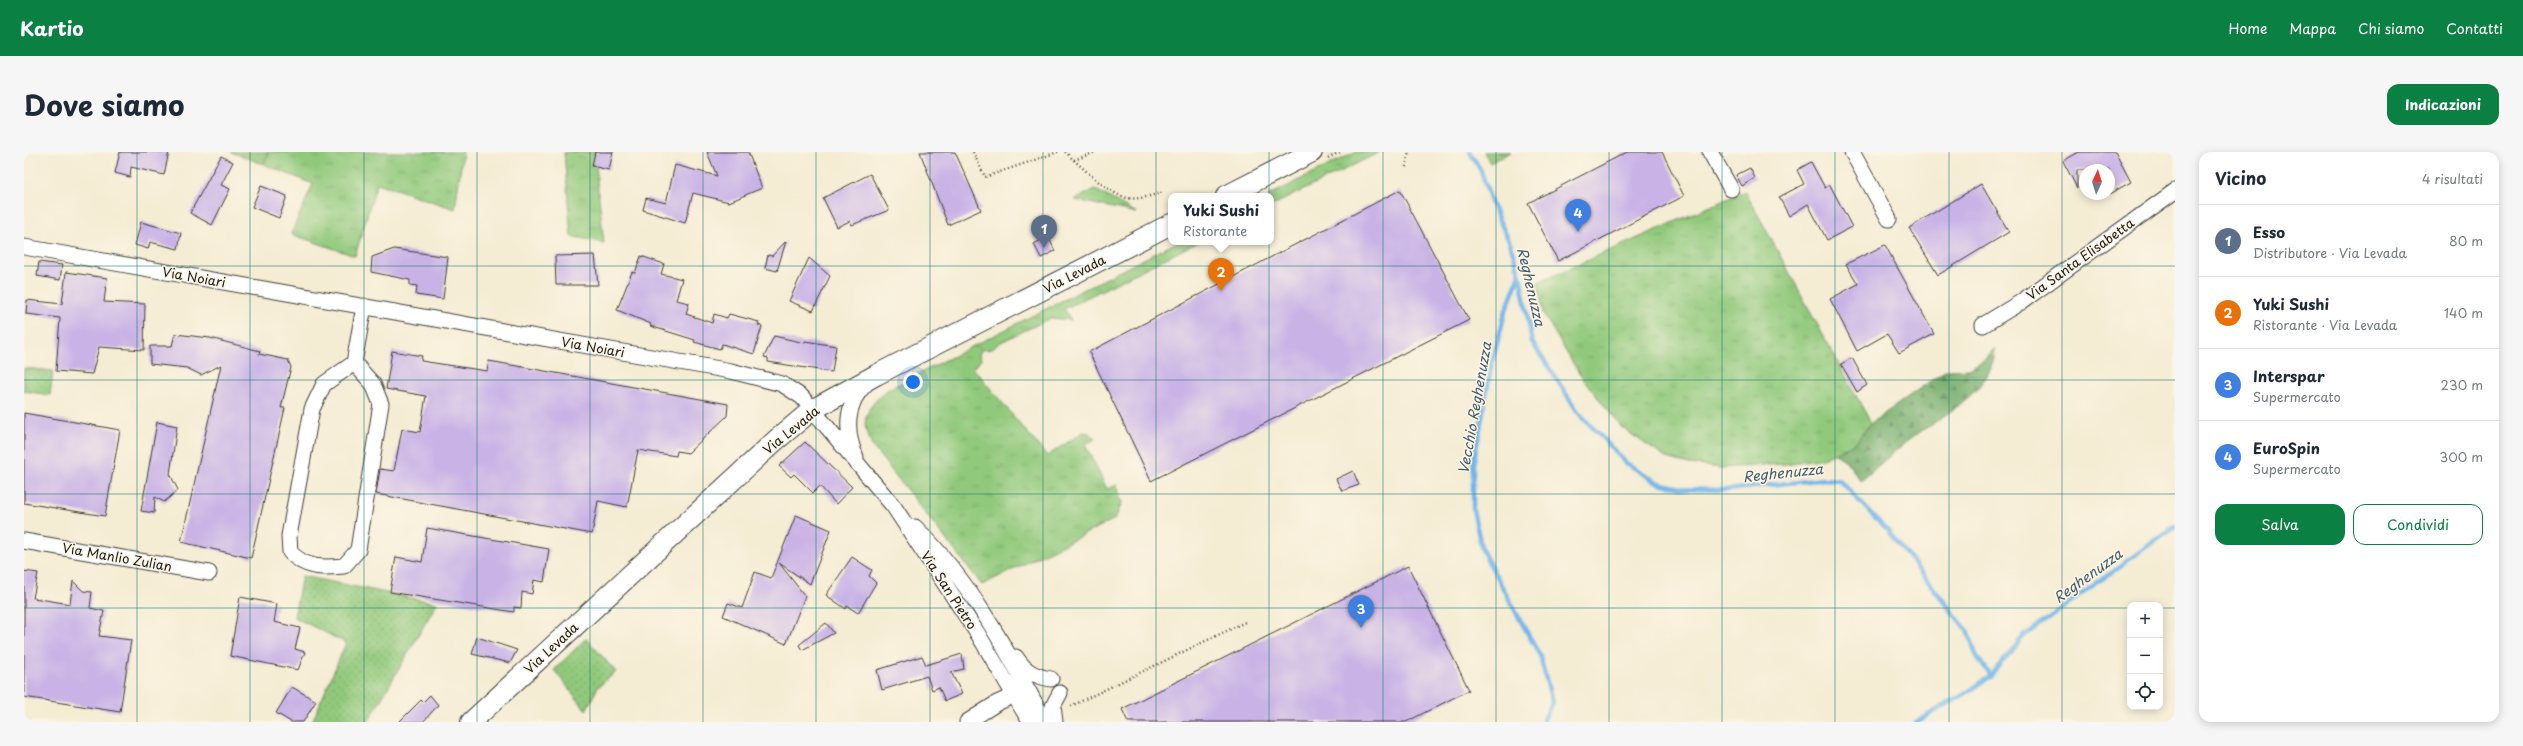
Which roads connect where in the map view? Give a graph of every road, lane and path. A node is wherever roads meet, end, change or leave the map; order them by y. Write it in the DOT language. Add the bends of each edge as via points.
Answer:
graph roads {
  1 [pos="973,152"];
  2 [pos="1058,152"];
  3 [pos="1065,152"];
  4 [pos="1096,152"];
  5 [pos="1409,152"];
  6 [pos="1710,152"];
  7 [pos="1852,152"];
  8 [pos="1303,154"];
  9 [pos="1074,160"];
  10 [pos="1406,167"];
  11 [pos="1731,189"];
  12 [pos="2175,191"];
  13 [pos="1164,192"];
  14 [pos="1232,193"];
  15 [pos="1889,219"];
  16 [pos="1168,226"];
  17 [pos="24,248"];
  18 [pos="364,306"];
  19 [pos="1983,325"];
  20 [pos="354,363"];
  21 [pos="876,375"];
  22 [pos="812,410"];
  23 [pos="860,465"];
  24 [pos="894,507"];
  25 [pos="24,541"];
  26 [pos="209,573"];
  27 [pos="974,598"];
  28 [pos="1245,622"];
  29 [pos="1026,697"];
  30 [pos="1063,698"];
  31 [pos="470,722"];
  32 [pos="967,722"];
  33 [pos="1030,722"];
  34 [pos="1036,722"];
  35 [pos="1045,722"];
  36 [pos="1055,722"];
  1 -- 2 [label="path" via="985,178"];
  3 -- 9 [label="path"];
  4 -- 9 [label="path"];
  5 -- 10 [label="path"];
  6 -- 11 [label="street"];
  7 -- 15 [label="street"];
  8 -- 14 [label="main road"];
  9 -- 13 [label="path" via="1114,192 1127,198 1142,199"];
  12 -- 19 [label="street, Via Santa Elisabetta" via="2021,302"];
  16 -- 21 [label="main road, Via Levada"];
  17 -- 18 [label="street, Via Noiari"];
  18 -- 20 [label="street"];
  18 -- 22 [label="street, Via Noiari" via="762,378 782,384 802,397"];
  20 -- 20 [label="street" via="324,384 310,416 289,536 290,552 298,561 316,568 344,566 358,550 380,404 373,384"];
  21 -- 22 [label="main road, Via Levada"];
  21 -- 23 [label="street, Via San Pietro" via="857,392 851,404 848,434"];
  22 -- 23 [label="street, Via San Pietro"];
  22 -- 31 [label="main road, Via Levada" via="775,441"];
  23 -- 24 [label="street, Via San Pietro"];
  24 -- 27 [label="street" via="931,542"];
  24 -- 29 [label="street, Via San Pietro" via="972,625"];
  25 -- 26 [label="street, Via Manlio Zulian"];
  27 -- 29 [label="street"];
  27 -- 29 [label="street" via="984,604 1022,667 1035,676 1051,679"];
  28 -- 30 [label="path" via="1068,707"];
  29 -- 30 [label="street"];
  29 -- 32 [label="street" via="997,703"];
  29 -- 33 [label="street, Via San Pietro"];
  29 -- 34 [label="street"];
  29 -- 35 [label="street"];
  30 -- 36 [label="street" via="1053,706"];
}
